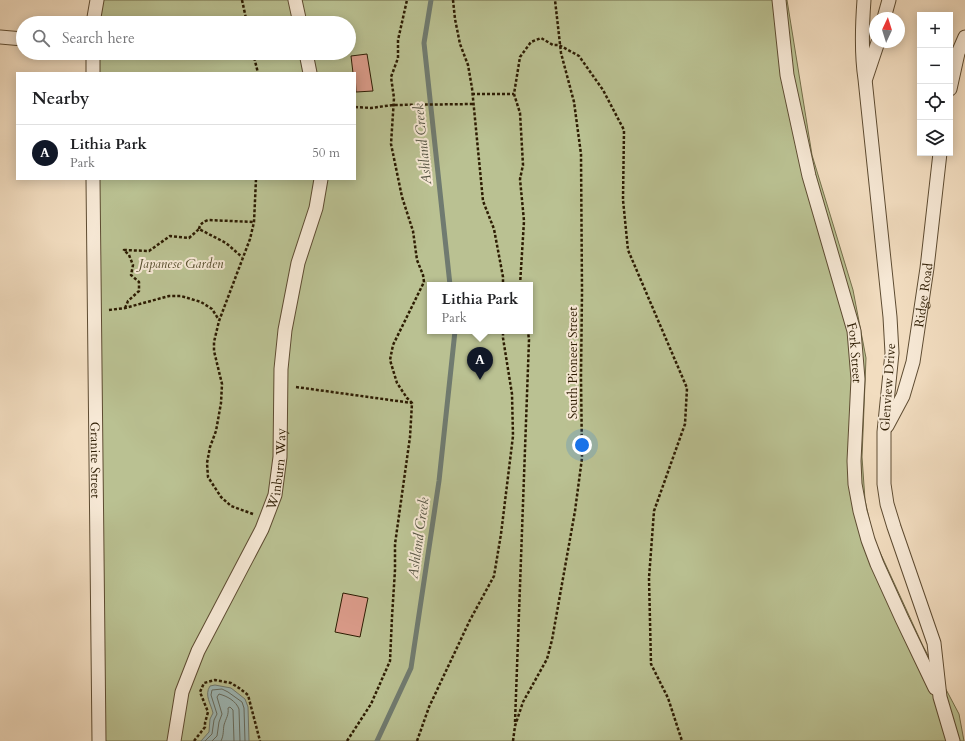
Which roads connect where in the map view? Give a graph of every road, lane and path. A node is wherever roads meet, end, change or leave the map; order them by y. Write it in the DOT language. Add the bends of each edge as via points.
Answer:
graph roads {
  1 [pos="97,0"];
  2 [pos="242,0"];
  3 [pos="295,0"];
  4 [pos="407,0"];
  5 [pos="453,0"];
  6 [pos="555,0"];
  7 [pos="779,0"];
  8 [pos="864,0"];
  9 [pos="888,0"];
  10 [pos="885,12"];
  11 [pos="94,16"];
  12 [pos="245,16"];
  13 [pos="298,16"];
  14 [pos="0,37"];
  15 [pos="965,37"];
  16 [pos="16,38"];
  17 [pos="560,45"];
  18 [pos="876,48"];
  19 [pos="93,60"];
  20 [pos="255,60"];
  21 [pos="307,60"];
  22 [pos="93,72"];
  23 [pos="258,72"];
  24 [pos="310,72"];
  25 [pos="865,79"];
  26 [pos="951,84"];
  27 [pos="472,94"];
  28 [pos="514,94"];
  29 [pos="473,104"];
  30 [pos="393,105"];
  31 [pos="356,107"];
  32 [pos="940,156"];
  33 [pos="93,180"];
  34 [pos="256,180"];
  35 [pos="321,180"];
  36 [pos="254,222"];
  37 [pos="199,229"];
  38 [pos="242,257"];
  39 [pos="503,282"];
  40 [pos="520,282"];
  41 [pos="125,308"];
  42 [pos="94,312"];
  43 [pos="219,321"];
  44 [pos="503,334"];
  45 [pos="529,334"];
  46 [pos="281,385"];
  47 [pos="412,403"];
  48 [pos="884,432"];
  49 [pos="267,516"];
  50 [pos="940,697"];
  51 [pos="515,726"];
  52 [pos="99,741"];
  53 [pos="174,741"];
  54 [pos="194,741"];
  55 [pos="260,741"];
  56 [pos="347,741"];
  57 [pos="417,741"];
  58 [pos="513,741"];
  59 [pos="682,741"];
  60 [pos="953,741"];
  1 -- 11 [label="street"];
  2 -- 12 [label="path"];
  3 -- 13 [label="street"];
  4 -- 30 [label="path" via="398,40 398,58 391,77"];
  5 -- 27 [label="path"];
  6 -- 17 [label="path, South Pioneer Street"];
  7 -- 50 [label="street, Fork Street" via="787,75 809,176 854,331 858,379 854,462 860,510 877,564"];
  8 -- 25 [label="street, Glenview Drive" via="862,53"];
  9 -- 10 [label="street"];
  14 -- 16 [label="street"];
  15 -- 26 [label="street" via="958,53"];
  17 -- 28 [label="path" via="541,38 531,42 520,57"];
  17 -- 51 [label="path, South Pioneer Street" via="574,102 581,154 582,458 552,640 547,659 524,702"];
  17 -- 59 [label="path" via="579,56 603,90 624,130 623,200 628,250 687,388 685,424 654,511 648,578 651,664 668,698"];
  18 -- 25 [label="street"];
  19 -- 22 [label="street"];
  20 -- 23 [label="path"];
  21 -- 24 [label="street"];
  25 -- 48 [label="street, Glenview Drive" via="892,353"];
  27 -- 28 [label="path"];
  27 -- 29 [label="path"];
  28 -- 40 [label="path" via="520,113 523,165 520,179 524,221"];
  29 -- 30 [label="path"];
  29 -- 39 [label="path" via="483,201 494,229"];
  30 -- 31 [label="path"];
  30 -- 47 [label="path" via="391,144 424,282 392,345 390,360 397,382"];
  32 -- 48 [label="street, Ridge Road" via="913,362 903,396"];
  33 -- 42 [label="street, Granite Street"];
  34 -- 36 [label="path"];
  35 -- 46 [label="street, Winburn Way" via="316,208 291,293"];
  36 -- 37 [label="path" via="208,220 203,222"];
  36 -- 38 [label="path"];
  37 -- 38 [label="path" via="226,243"];
  37 -- 41 [label="path" via="189,238 170,236 149,251 124,250 133,265 131,275 139,282 139,291 128,301"];
  38 -- 43 [label="path"];
  41 -- 42 [label="path"];
  41 -- 43 [label="path" via="169,296 181,296 212,308"];
  42 -- 52 [label="street, Granite Street"];
  43 -- 49 [label="path" via="214,351 222,384 221,403 208,458 208,477 221,497 231,506 244,512"];
  44 -- 57 [label="path" via="512,394 514,436 494,576 429,707"];
  45 -- 51 [label="path"];
  46 -- 47 [label="path"];
  46 -- 49 [label="street, Winburn Way" via="280,457 275,495"];
  47 -- 56 [label="path" via="410,437 395,544 390,661 371,704"];
  48 -- 50 [label="street, Glenview Drive" via="884,484 887,504 934,643"];
  49 -- 53 [label="street, Winburn Way" via="198,651 182,692"];
  50 -- 60 [label="street, Glenview Drive"];
  51 -- 58 [label="path, South Pioneer Street"];
  54 -- 55 [label="path" via="205,727 208,712 200,692 204,683 215,680 231,683 248,695"];
}
